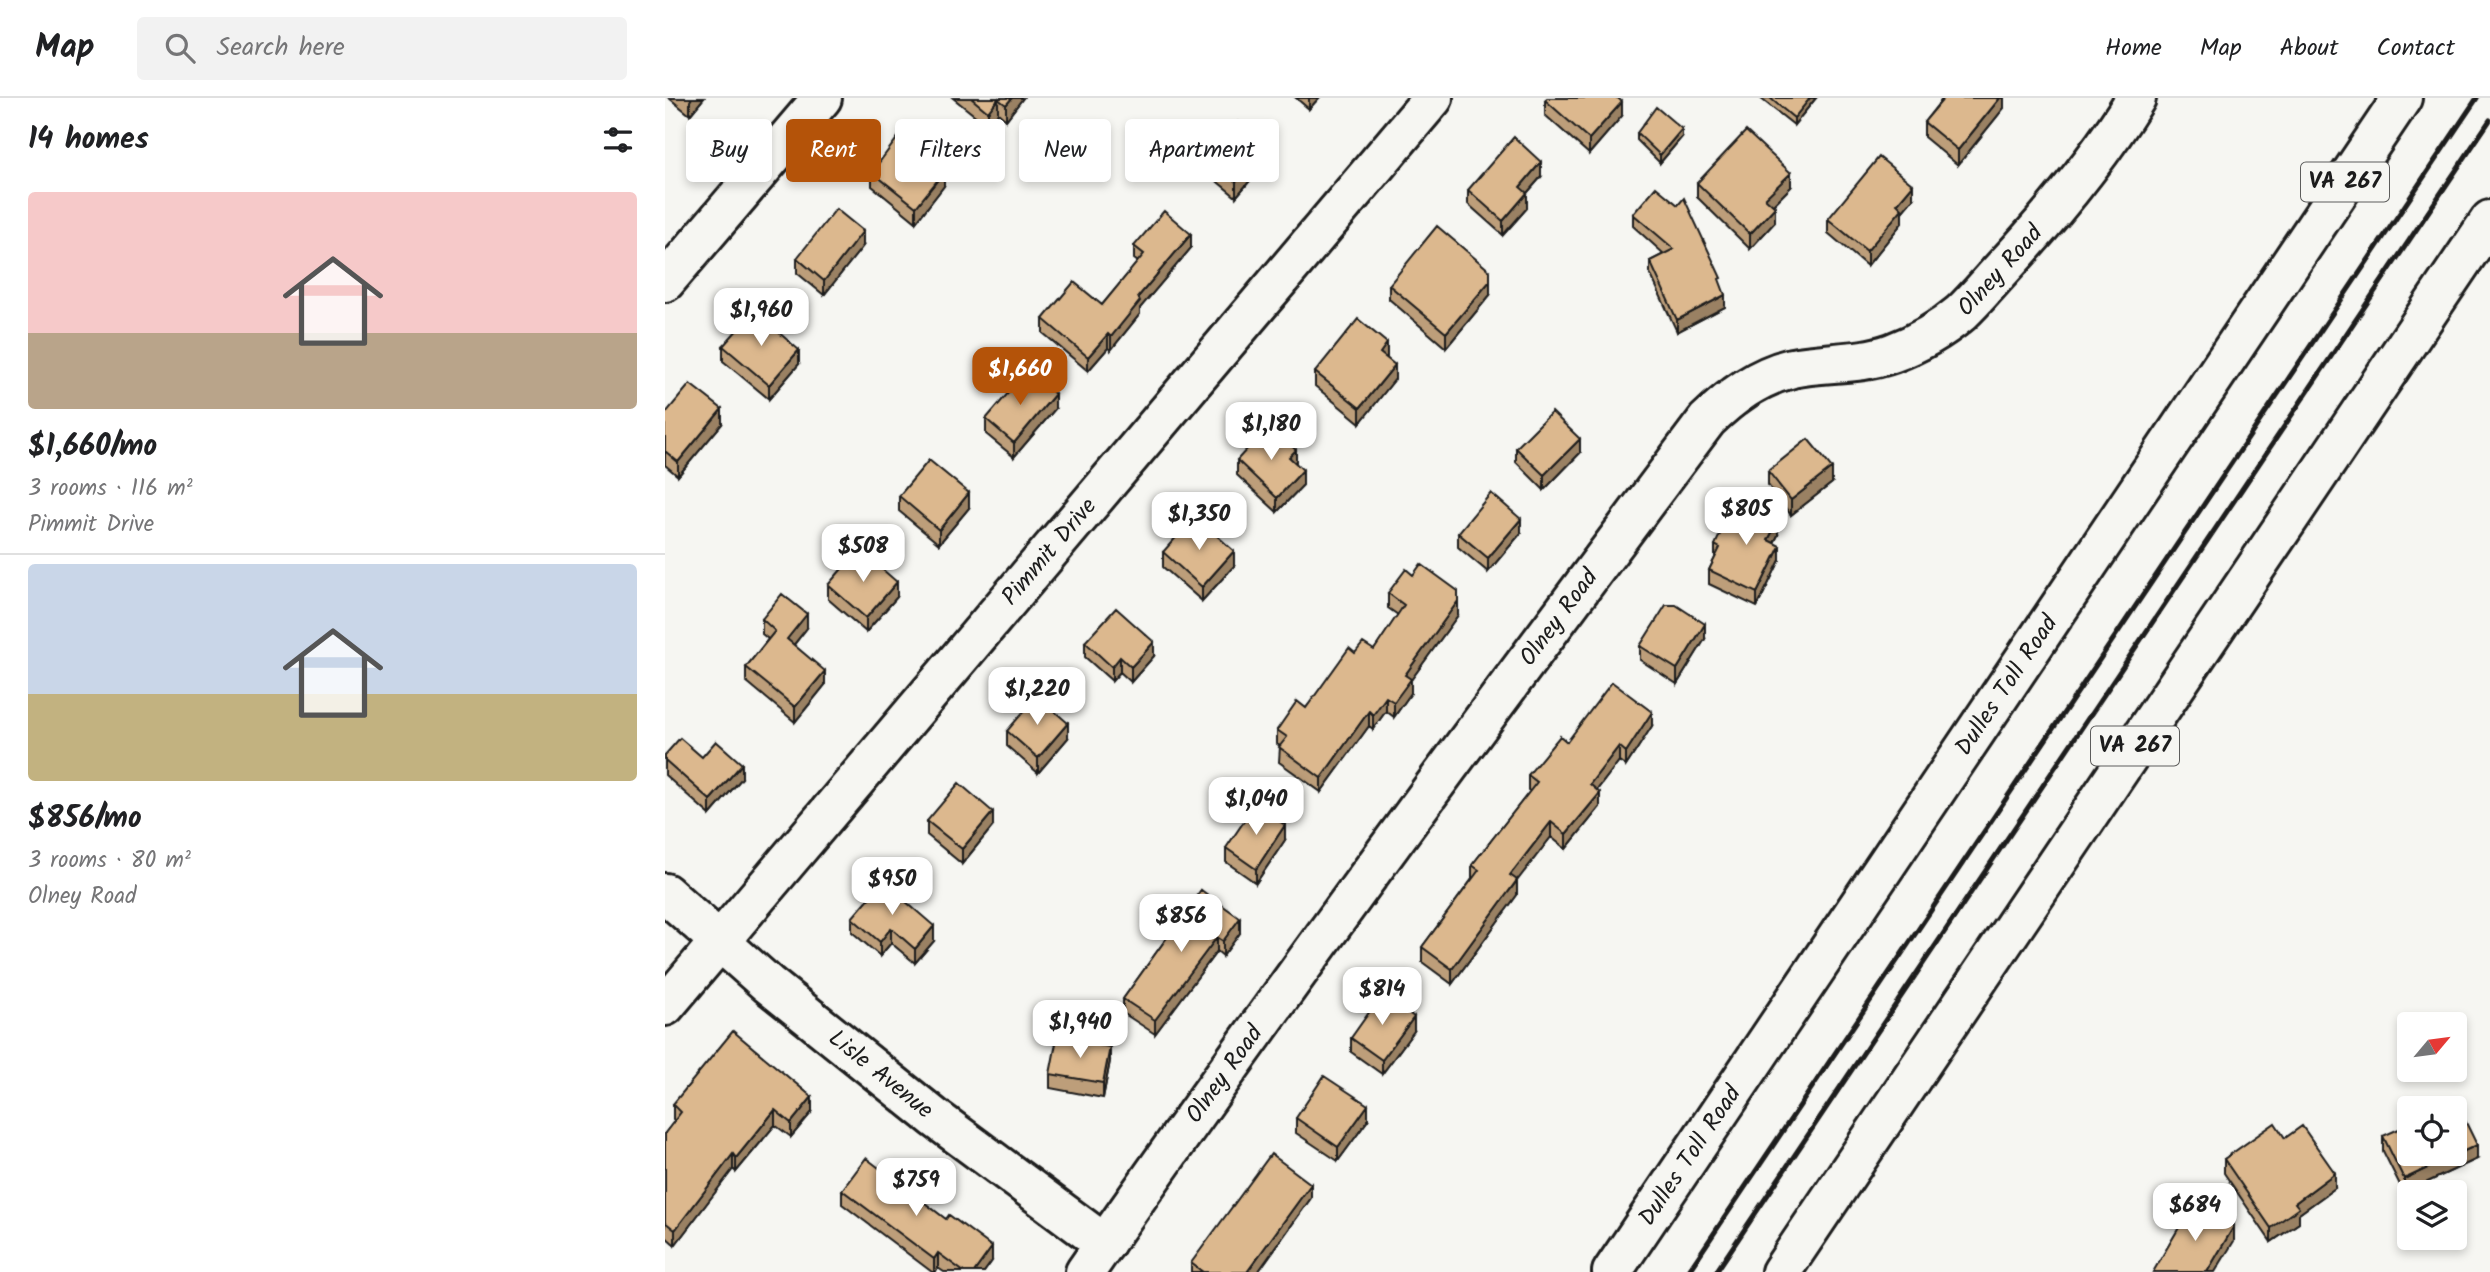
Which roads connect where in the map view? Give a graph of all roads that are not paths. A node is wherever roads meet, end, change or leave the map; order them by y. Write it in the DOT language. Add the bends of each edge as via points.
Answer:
graph roads {
  1 [pos="822,98"];
  2 [pos="1433,98"];
  3 [pos="2136,98"];
  4 [pos="2402,98"];
  5 [pos="2490,220"];
  6 [pos="665,282"];
  7 [pos="665,893"];
  8 [pos="720,941"];
  9 [pos="665,1006"];
  10 [pos="1095,1258"];
  11 [pos="1612,1272"];
  12 [pos="1781,1272"];
  1 -- 6 [label="main road"];
  2 -- 8 [label="main road, Pimmit Drive"];
  3 -- 10 [label="main road, Olney Road" via="2032,237 1961,313 1926,338 1891,354 1793,368 1761,379 1732,396 1707,421 1399,834"];
  4 -- 11 [label="main road, Dulles Toll Road / VA 267"];
  5 -- 12 [label="main road, VA 267"];
  7 -- 8 [label="main road, Lisle Avenue"];
  8 -- 9 [label="main road, Pimmit Drive"];
  8 -- 10 [label="main road, Lisle Avenue" via="935,1118"];
}
